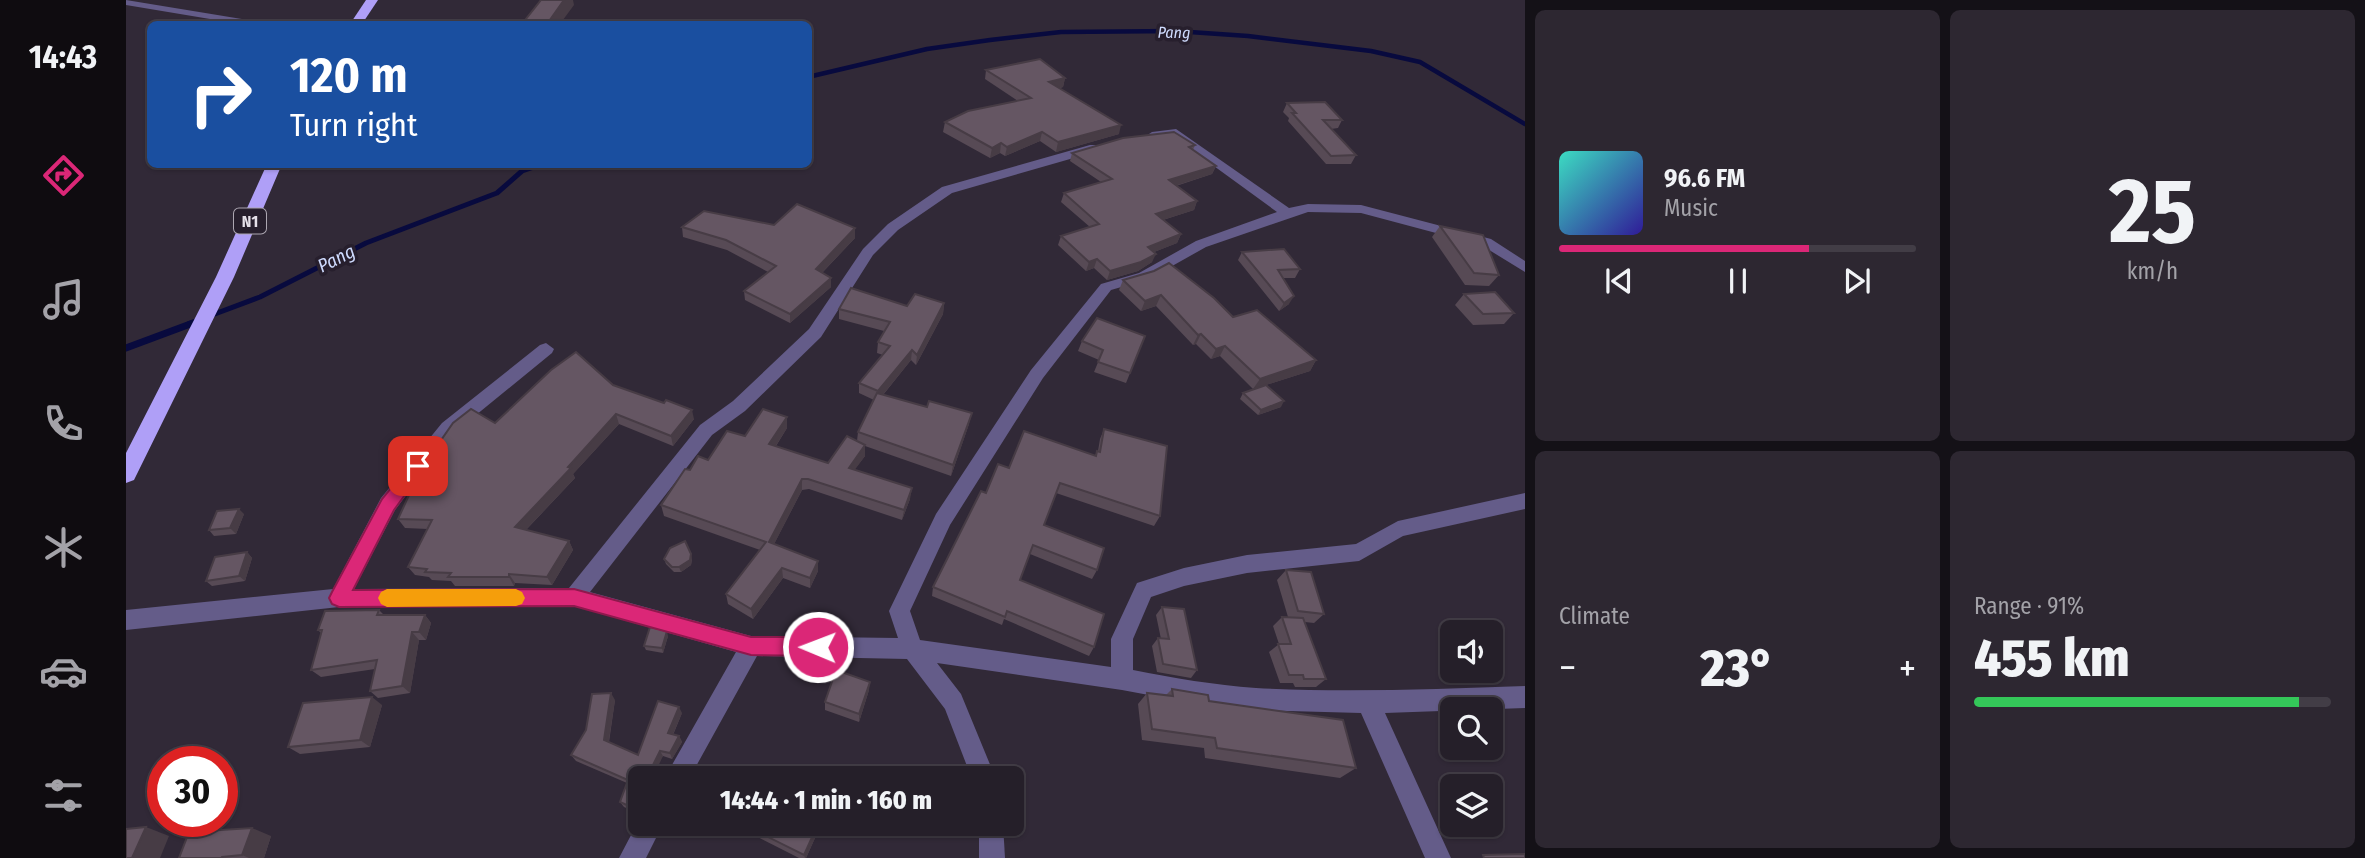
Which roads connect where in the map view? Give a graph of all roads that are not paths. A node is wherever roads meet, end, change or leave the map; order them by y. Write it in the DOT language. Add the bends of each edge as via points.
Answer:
graph roads {
  1 [pos="372,0"];
  2 [pos="126,2"];
  3 [pos="237,21"];
  4 [pos="358,21"];
  5 [pos="1141,138"];
  6 [pos="1105,145"];
  7 [pos="273,168"];
  8 [pos="1287,213"];
  9 [pos="1525,267"];
  10 [pos="547,349"];
  11 [pos="126,474"];
  12 [pos="1525,501"];
  13 [pos="574,597"];
  14 [pos="339,598"];
  15 [pos="126,620"];
  16 [pos="751,646"];
  17 [pos="913,649"];
  18 [pos="1122,679"];
  19 [pos="1525,698"];
  20 [pos="1368,702"];
  21 [pos="684,766"];
  22 [pos="979,766"];
  23 [pos="644,836"];
  24 [pos="991,836"];
  25 [pos="632,858"];
  26 [pos="992,858"];
  27 [pos="1438,858"];
  1 -- 4 [label="highway"];
  2 -- 3 [label="street"];
  5 -- 8 [label="street" via="1176,133"];
  6 -- 13 [label="street" via="947,190 893,226 861,262 816,333 739,406 706,430"];
  7 -- 11 [label="highway, N1" via="225,277"];
  8 -- 9 [label="street" via="1308,208 1362,209 1486,242"];
  8 -- 17 [label="street" via="1200,244 1144,276 1106,288 1079,317 943,520 899,611"];
  10 -- 14 [label="street" via="448,428 388,505"];
  12 -- 18 [label="street" via="1398,529 1359,552 1247,564 1144,590 1122,639"];
  13 -- 14 [label="street"];
  13 -- 16 [label="street"];
  14 -- 15 [label="street"];
  16 -- 17 [label="street"];
  16 -- 21 [label="street"];
  17 -- 18 [label="street"];
  17 -- 22 [label="street" via="953,702"];
  18 -- 20 [label="street" via="1255,699"];
  19 -- 20 [label="street"];
  20 -- 27 [label="street"];
  23 -- 25 [label="street"];
  24 -- 26 [label="street"];
}
